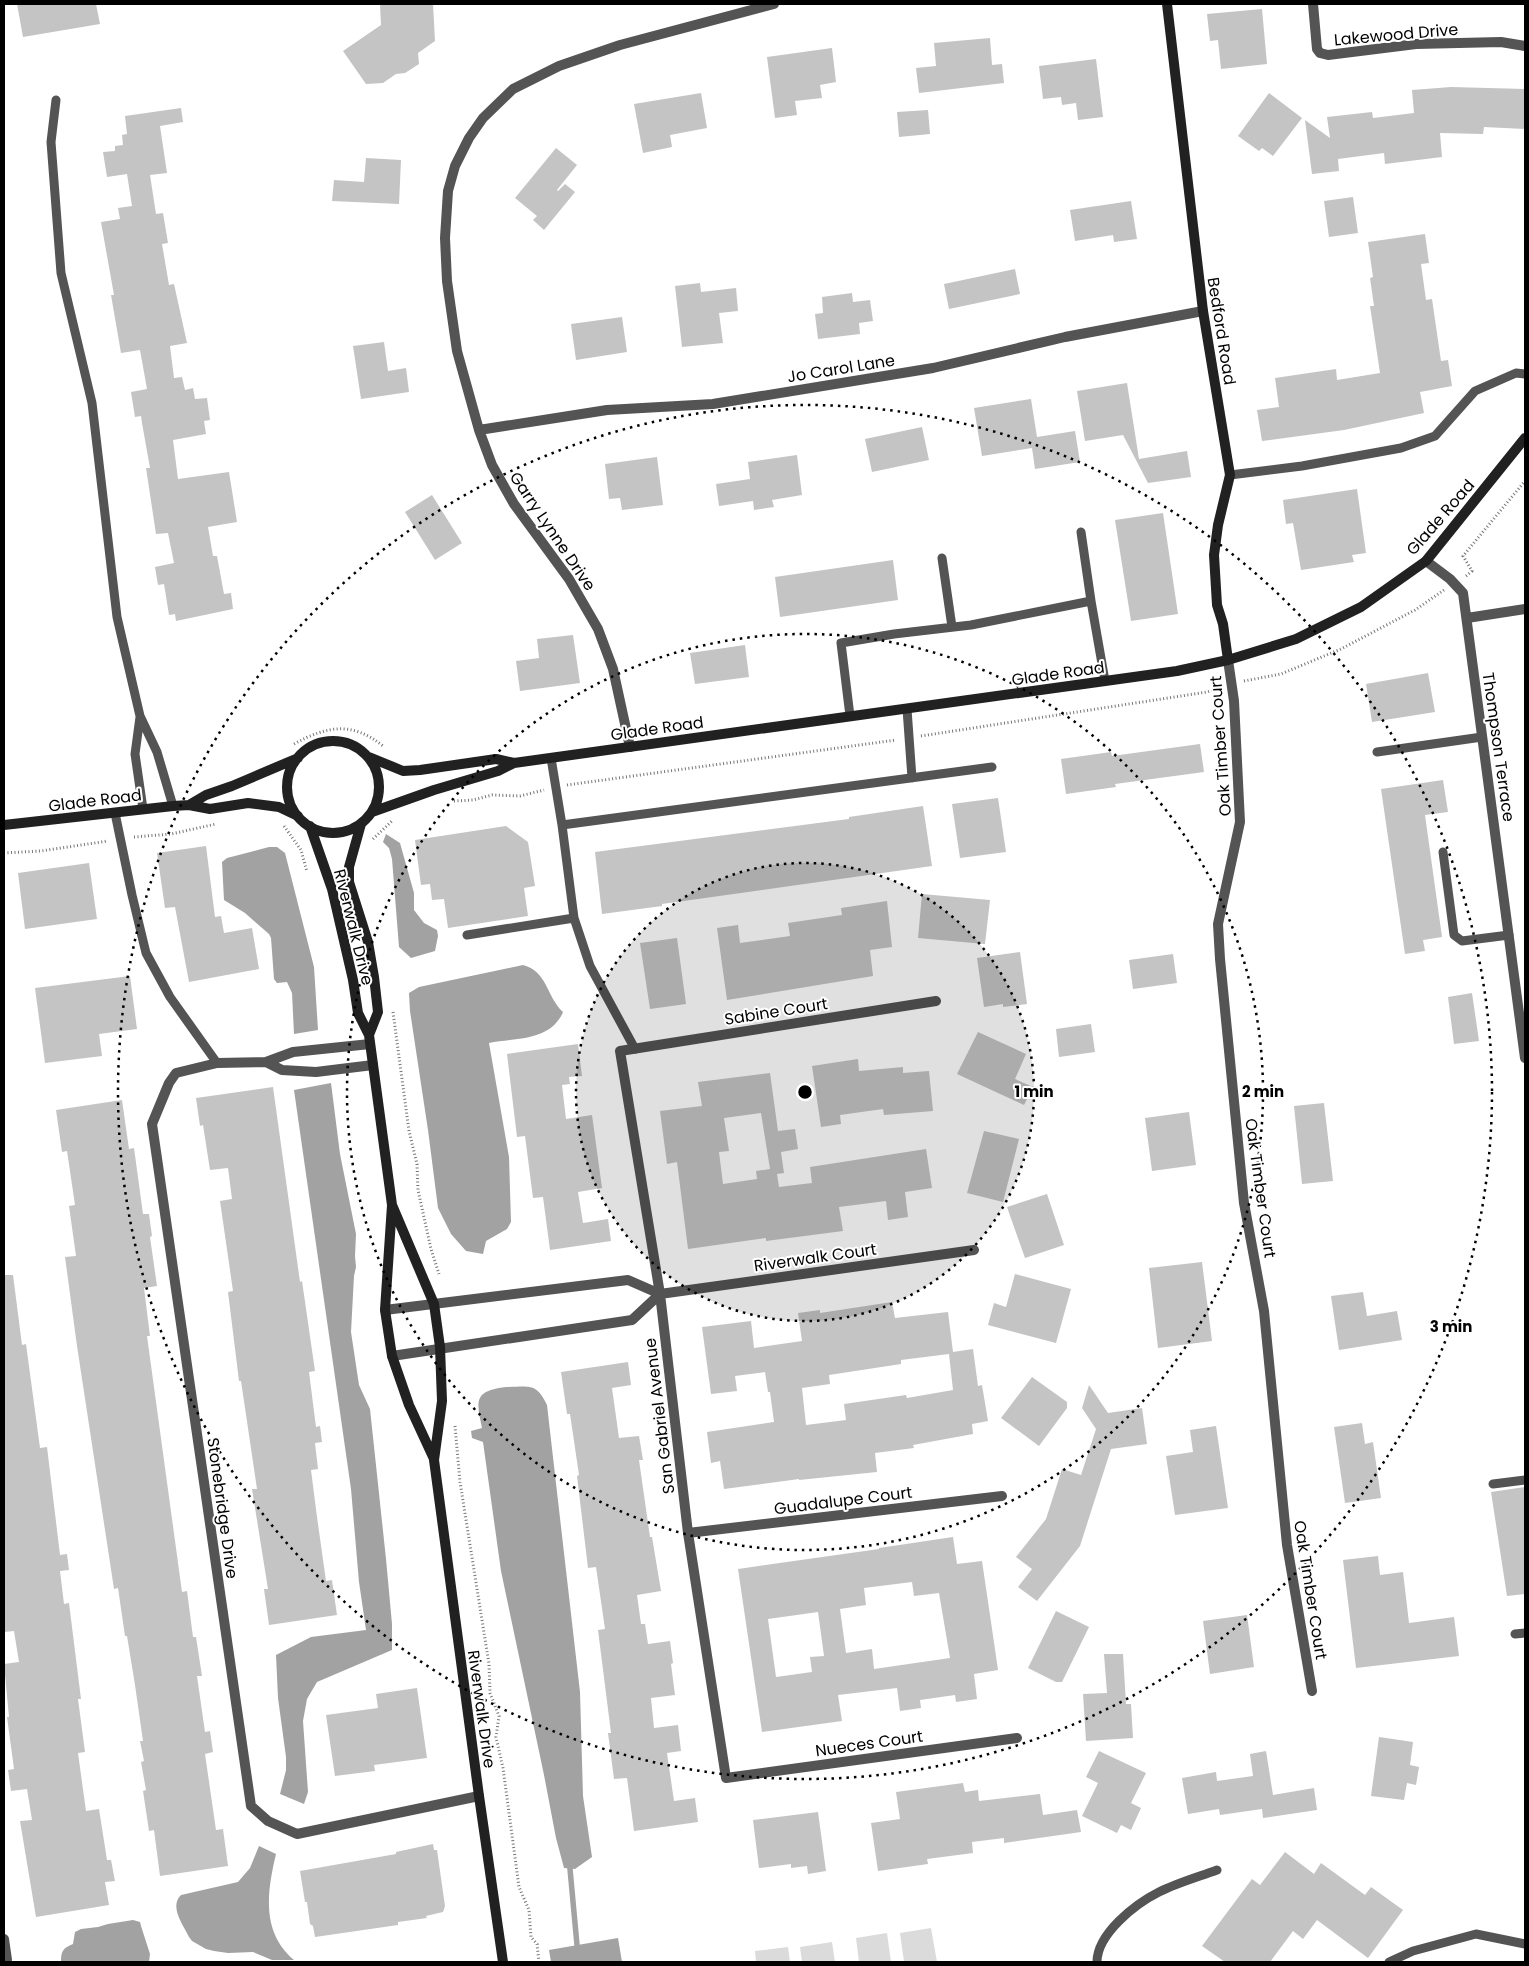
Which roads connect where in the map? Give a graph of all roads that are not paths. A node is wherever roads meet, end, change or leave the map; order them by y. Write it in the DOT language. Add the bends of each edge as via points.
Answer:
graph roads {
  1 [pos="774,4"];
  2 [pos="1167,4"];
  3 [pos="1313,4"];
  4 [pos="1525,46"];
  5 [pos="56,100"];
  6 [pos="1203,311"];
  7 [pos="1525,374"];
  8 [pos="479,430"];
  9 [pos="1525,438"];
  10 [pos="1230,475"];
  11 [pos="1082,532"];
  12 [pos="942,558"];
  13 [pos="1426,561"];
  14 [pos="1090,601"];
  15 [pos="1525,610"];
  16 [pos="1467,618"];
  17 [pos="952,627"];
  18 [pos="1228,660"];
  19 [pos="1105,681"];
  20 [pos="907,708"];
  21 [pos="140,716"];
  22 [pos="850,716"];
  23 [pos="1482,737"];
  24 [pos="630,747"];
  25 [pos="1377,752"];
  26 [pos="367,756"];
  27 [pos="298,758"];
  28 [pos="550,758"];
  29 [pos="514,763"];
  30 [pos="992,767"];
  31 [pos="912,778"];
  32 [pos="189,805"];
  33 [pos="173,806"];
  34 [pos="143,809"];
  35 [pos="372,812"];
  36 [pos="115,813"];
  37 [pos="298,816"];
  38 [pos="361,824"];
  39 [pos="4,825"];
  40 [pos="562,825"];
  41 [pos="310,826"];
  42 [pos="1443,852"];
  43 [pos="574,918"];
  44 [pos="466,935"];
  45 [pos="1509,935"];
  46 [pos="936,1001"];
  47 [pos="370,1039"];
  48 [pos="635,1049"];
  49 [pos="620,1051"];
  50 [pos="1525,1058"];
  51 [pos="266,1062"];
  52 [pos="217,1063"];
  53 [pos="372,1065"];
  54 [pos="392,1205"];
  55 [pos="974,1250"];
  56 [pos="660,1294"];
  57 [pos="434,1304"];
  58 [pos="385,1310"];
  59 [pos="440,1347"];
  60 [pos="392,1356"];
  61 [pos="434,1460"];
  62 [pos="1525,1480"];
  63 [pos="1493,1484"];
  64 [pos="1002,1496"];
  65 [pos="688,1533"];
  66 [pos="1525,1633"];
  67 [pos="1515,1634"];
  68 [pos="1312,1691"];
  69 [pos="1017,1738"];
  70 [pos="726,1778"];
  71 [pos="479,1796"];
  72 [pos="1217,1870"];
  73 [pos="4,1939"];
  74 [pos="1525,1944"];
  75 [pos="6,1961"];
  76 [pos="503,1962"];
  77 [pos="1097,1962"];
  78 [pos="1389,1962"];
  1 -- 8 [label="street, Garry Lynne Drive" via="620,45 558,66 513,89 483,118 469,138 455,166 448,191 444,238 457,351"];
  2 -- 6 [label="street, Bedford Road"];
  3 -- 4 [label="street, Lakewood Drive" via="1317,49 1328,55 1416,44 1501,42"];
  5 -- 21 [label="lane" via="52,142 61,273 92,403 117,617"];
  6 -- 8 [label="street, Jo Carol Lane" via="1064,337 933,368 713,404 607,410"];
  6 -- 10 [label="street, Bedford Road"];
  7 -- 10 [label="lane" via="1516,373 1475,391 1435,436 1400,448"];
  8 -- 24 [label="street, Garry Lynne Drive" via="492,465 514,504 569,579 598,629 613,669"];
  9 -- 13 [label="street, Glade Road"];
  10 -- 18 [label="street, Bedford Road" via="1214,555 1217,605"];
  11 -- 14 [label="lane"];
  12 -- 17 [label="lane"];
  13 -- 16 [label="street, Thompson Terrace" via="1463,593"];
  13 -- 18 [label="street, Glade Road" via="1361,607 1296,640"];
  14 -- 17 [label="lane"];
  14 -- 19 [label="lane"];
  15 -- 16 [label="street"];
  16 -- 23 [label="street, Thompson Terrace"];
  17 -- 22 [label="lane" via="842,643"];
  18 -- 19 [label="street, Glade Road"];
  18 -- 68 [label="street, Oak Timber Court" via="1234,701 1240,822 1218,924 1220,959 1244,1203 1264,1311 1287,1545"];
  19 -- 20 [label="street, Glade Road"];
  20 -- 22 [label="street, Glade Road"];
  20 -- 31 [label="lane"];
  21 -- 33 [label="lane" via="157,752"];
  21 -- 34 [label="lane" via="135,754"];
  22 -- 24 [label="street, Glade Road"];
  23 -- 25 [label="lane"];
  23 -- 45 [label="street, Thompson Terrace"];
  24 -- 28 [label="street, Glade Road"];
  26 -- 27 [label="street, Glade Road" via="347,743 331,741 316,744"];
  26 -- 29 [label="street, Glade Road" via="403,771 496,758"];
  26 -- 35 [label="street, Glade Road" via="379,777 380,791"];
  27 -- 32 [label="street, Glade Road" via="206,794"];
  27 -- 37 [label="street, Glade Road" via="287,781 288,797"];
  28 -- 29 [label="street, Glade Road"];
  28 -- 40 [label="lane"];
  29 -- 35 [label="street, Glade Road" via="498,772"];
  30 -- 31 [label="lane"];
  31 -- 40 [label="lane"];
  32 -- 33 [label="street, Glade Road"];
  32 -- 37 [label="street, Glade Road" via="210,809 248,803 280,807"];
  33 -- 34 [label="street, Glade Road"];
  34 -- 36 [label="street, Glade Road"];
  35 -- 38 [label="street, Glade Road"];
  36 -- 39 [label="street, Glade Road"];
  36 -- 52 [label="lane" via="146,953 170,997"];
  37 -- 41 [label="street, Glade Road"];
  38 -- 41 [label="street, Glade Road" via="343,832 329,833"];
  38 -- 47 [label="street, Riverwalk Drive" via="349,867 349,882 368,942 374,977 378,1012"];
  40 -- 43 [label="lane"];
  41 -- 47 [label="street, Riverwalk Drive" via="332,889 358,1013"];
  42 -- 45 [label="lane" via="1454,935 1462,941"];
  43 -- 44 [label="lane"];
  43 -- 48 [label="lane" via="590,966"];
  45 -- 50 [label="street, Thompson Terrace"];
  46 -- 48 [label="street, Sabine Court"];
  47 -- 51 [label="street, Stonebridge Drive" via="292,1052"];
  47 -- 53 [label="street, Riverwalk Drive"];
  48 -- 49 [label="street, Sabine Court"];
  49 -- 56 [label="street, San Gabriel Avenue"];
  51 -- 52 [label="street, Stonebridge Drive"];
  51 -- 53 [label="street, Stonebridge Drive" via="282,1070 316,1072"];
  52 -- 71 [label="street, Stonebridge Drive" via="176,1073 152,1124 251,1806 268,1821 297,1834"];
  53 -- 54 [label="street, Riverwalk Drive"];
  54 -- 57 [label="street, Riverwalk Drive"];
  54 -- 58 [label="street, Riverwalk Drive"];
  55 -- 56 [label="street, Riverwalk Court"];
  56 -- 57 [label="street" via="628,1280"];
  56 -- 59 [label="street" via="632,1320"];
  56 -- 65 [label="street, San Gabriel Avenue"];
  57 -- 58 [label="street"];
  57 -- 59 [label="street, Riverwalk Drive"];
  58 -- 60 [label="street, Riverwalk Drive"];
  59 -- 60 [label="street"];
  59 -- 61 [label="street, Riverwalk Drive" via="442,1400"];
  60 -- 61 [label="street, Riverwalk Drive" via="409,1405"];
  61 -- 71 [label="street, Riverwalk Drive"];
  62 -- 63 [label="lane"];
  64 -- 65 [label="street, Guadalupe Court"];
  65 -- 70 [label="street, San Gabriel Avenue"];
  66 -- 67 [label="lane"];
  69 -- 70 [label="street, Nueces Court"];
  71 -- 76 [label="street, Riverwalk Drive"];
  72 -- 77 [label="lane" via="1159,1892 1139,1905 1104,1937"];
  73 -- 75 [label="street"];
  74 -- 78 [label="lane" via="1476,1934 1413,1951"];
}
